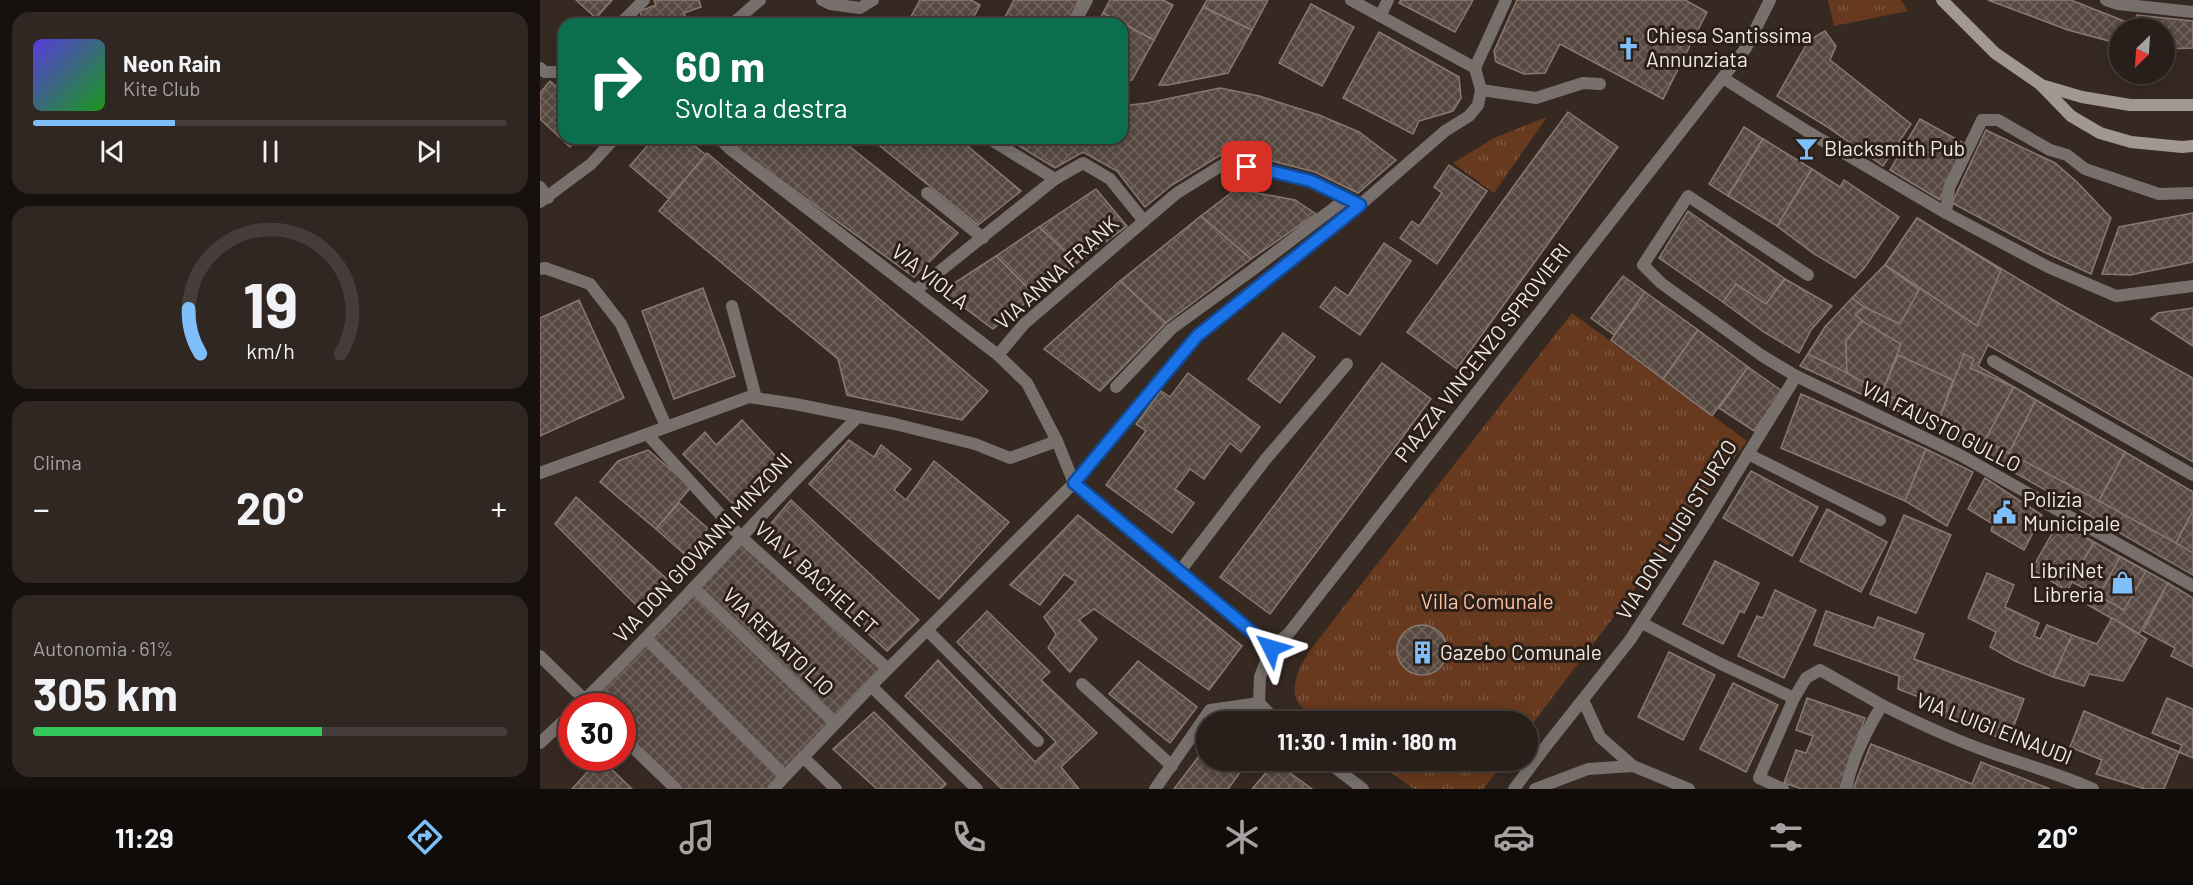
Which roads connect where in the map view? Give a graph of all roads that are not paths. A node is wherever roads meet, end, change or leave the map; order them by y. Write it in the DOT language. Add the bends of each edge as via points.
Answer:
graph roads {
  1 [pos="644,0"];
  2 [pos="760,0"];
  3 [pos="822,0"];
  4 [pos="873,0"];
  5 [pos="1087,0"];
  6 [pos="1351,0"];
  7 [pos="1388,0"];
  8 [pos="1506,0"];
  9 [pos="1770,0"];
  10 [pos="1942,0"];
  11 [pos="2106,0"];
  12 [pos="2193,12"];
  13 [pos="1380,16"];
  14 [pos="626,18"];
  15 [pos="739,18"];
  16 [pos="1077,18"];
  17 [pos="1475,68"];
  18 [pos="558,72"];
  19 [pos="542,73"];
  20 [pos="1723,78"];
  21 [pos="1600,84"];
  22 [pos="2040,84"];
  23 [pos="1481,90"];
  24 [pos="2193,105"];
  25 [pos="609,144"];
  26 [pos="726,144"];
  27 [pos="998,144"];
  28 [pos="2193,146"];
  29 [pos="1055,179"];
  30 [pos="927,193"];
  31 [pos="2193,193"];
  32 [pos="543,196"];
  33 [pos="1347,198"];
  34 [pos="1360,205"];
  35 [pos="1946,213"];
  36 [pos="1144,221"];
  37 [pos="983,238"];
  38 [pos="540,269"];
  39 [pos="1808,275"];
  40 [pos="2193,286"];
  41 [pos="915,291"];
  42 [pos="732,306"];
  43 [pos="998,355"];
  44 [pos="1993,361"];
  45 [pos="1347,364"];
  46 [pos="1796,376"];
  47 [pos="1116,387"];
  48 [pos="756,398"];
  49 [pos="857,418"];
  50 [pos="666,426"];
  51 [pos="647,434"];
  52 [pos="1057,441"];
  53 [pos="1748,454"];
  54 [pos="540,473"];
  55 [pos="2193,475"];
  56 [pos="1074,483"];
  57 [pos="1880,520"];
  58 [pos="740,536"];
  59 [pos="1180,571"];
  60 [pos="2193,586"];
  61 [pos="694,588"];
  62 [pos="1642,623"];
  63 [pos="927,630"];
  64 [pos="646,638"];
  65 [pos="1271,648"];
  66 [pos="540,656"];
  67 [pos="888,669"];
  68 [pos="1082,684"];
  69 [pos="871,686"];
  70 [pos="575,693"];
  71 [pos="595,693"];
  72 [pos="1794,698"];
  73 [pos="1583,700"];
  74 [pos="1258,703"];
  75 [pos="1882,705"];
  76 [pos="1266,711"];
  77 [pos="836,723"];
  78 [pos="558,727"];
  79 [pos="1038,741"];
  80 [pos="540,744"];
  81 [pos="636,750"];
  82 [pos="803,757"];
  83 [pos="1172,766"];
  84 [pos="1633,766"];
  85 [pos="1339,771"];
  86 [pos="785,776"];
  87 [pos="676,789"];
  88 [pos="772,789"];
  89 [pos="836,789"];
  90 [pos="977,789"];
  91 [pos="1155,789"];
  92 [pos="1363,789"];
  93 [pos="1514,789"];
  94 [pos="1535,789"];
  95 [pos="1689,789"];
  96 [pos="1783,789"];
  97 [pos="1846,789"];
  98 [pos="2092,789"];
  1 -- 14 [label="street"];
  2 -- 15 [label="street"];
  3 -- 4 [label="street" via="860,8"];
  5 -- 16 [label="street"];
  6 -- 13 [label="street"];
  7 -- 13 [label="street"];
  8 -- 17 [label="street"];
  9 -- 20 [label="street, PIAZZA VINCENZO SPROVIERI" via="1746,48"];
  10 -- 22 [label="main road" via="1995,53"];
  11 -- 12 [label="street"];
  13 -- 17 [label="street"];
  17 -- 23 [label="street"];
  18 -- 19 [label="street"];
  20 -- 35 [label="street"];
  20 -- 65 [label="street, PIAZZA VINCENZO SPROVIERI" via="1289,633"];
  21 -- 23 [label="street" via="1583,83 1536,98"];
  22 -- 24 [label="main road" via="2082,97 2130,105"];
  22 -- 28 [label="main road" via="2071,116 2100,133 2131,142"];
  23 -- 34 [label="street" via="1478,105 1469,116 1445,131"];
  25 -- 32 [label="street" via="591,164"];
  26 -- 41 [label="street, VIA VIOLA"];
  27 -- 29 [label="street"];
  29 -- 36 [label="street, VIA ANNA FRANK" via="1083,162 1110,179"];
  29 -- 37 [label="street, VIA ANNA FRANK"];
  30 -- 37 [label="street"];
  31 -- 35 [label="street" via="2159,194 2085,169 2067,155 2050,150 1998,120 1982,120 1949,188"];
  33 -- 34 [label="street, VIA ANNA FRANK"];
  33 -- 36 [label="street, VIA ANNA FRANK" via="1311,181 1224,164 1177,193"];
  33 -- 47 [label="street" via="1171,329"];
  34 -- 56 [label="street" via="1197,336"];
  35 -- 40 [label="street" via="2048,267 2116,296"];
  36 -- 43 [label="street, VIA ANNA FRANK" via="1024,324"];
  37 -- 41 [label="street, VIA ANNA FRANK"];
  38 -- 50 [label="street" via="590,284 621,324"];
  39 -- 46 [label="street, VIA FAUSTO GULLO" via="1688,196 1643,265 1670,290"];
  41 -- 43 [label="street, VIA VIOLA"];
  42 -- 48 [label="street"];
  43 -- 52 [label="street, VIA VIOLA" via="1027,383"];
  44 -- 55 [label="street"];
  45 -- 59 [label="street" via="1264,460"];
  46 -- 53 [label="street, VIA DON LUIGI STURZO"];
  46 -- 60 [label="street, VIA FAUSTO GULLO" via="1960,455"];
  48 -- 49 [label="street"];
  48 -- 50 [label="street" via="749,397"];
  49 -- 52 [label="street" via="975,444 1010,458"];
  49 -- 58 [label="street, VIA DON GIOVANNI MINZONI"];
  50 -- 51 [label="street"];
  51 -- 54 [label="street"];
  51 -- 58 [label="street, VIA V. BACHELET"];
  52 -- 56 [label="street, VIA VIOLA"];
  53 -- 57 [label="street"];
  53 -- 62 [label="street, VIA DON LUIGI STURZO"];
  56 -- 59 [label="street"];
  56 -- 63 [label="street"];
  58 -- 61 [label="street, VIA DON GIOVANNI MINZONI"];
  58 -- 67 [label="street, VIA V. BACHELET"];
  59 -- 65 [label="street"];
  61 -- 64 [label="street, VIA DON GIOVANNI MINZONI"];
  61 -- 77 [label="street, VIA RENATO LIO"];
  62 -- 72 [label="street"];
  62 -- 73 [label="street, VIA DON LUIGI STURZO"];
  63 -- 67 [label="street"];
  63 -- 79 [label="street"];
  64 -- 71 [label="street, VIA DON GIOVANNI MINZONI"];
  64 -- 86 [label="street"];
  65 -- 74 [label="street" via="1260,677"];
  66 -- 70 [label="street"];
  67 -- 69 [label="street"];
  68 -- 83 [label="street"];
  69 -- 77 [label="street"];
  69 -- 90 [label="street"];
  72 -- 75 [label="street, VIA LUIGI EINAUDI" via="1806,678 1820,670"];
  72 -- 96 [label="street" via="1760,778"];
  73 -- 84 [label="street" via="1600,737"];
  73 -- 93 [label="street, VIA DON LUIGI STURZO"];
  74 -- 76 [label="street"];
  74 -- 83 [label="street" via="1210,710"];
  75 -- 97 [label="street, VIA LUIGI EINAUDI" via="1865,732"];
  75 -- 98 [label="street, VIA LUIGI EINAUDI" via="1935,731"];
  77 -- 82 [label="street"];
  78 -- 80 [label="street"];
  81 -- 87 [label="street"];
  82 -- 86 [label="street"];
  82 -- 89 [label="street"];
  83 -- 91 [label="street"];
  84 -- 94 [label="street" via="1588,769"];
  84 -- 95 [label="street"];
  85 -- 92 [label="street"];
  86 -- 88 [label="street"];
}
